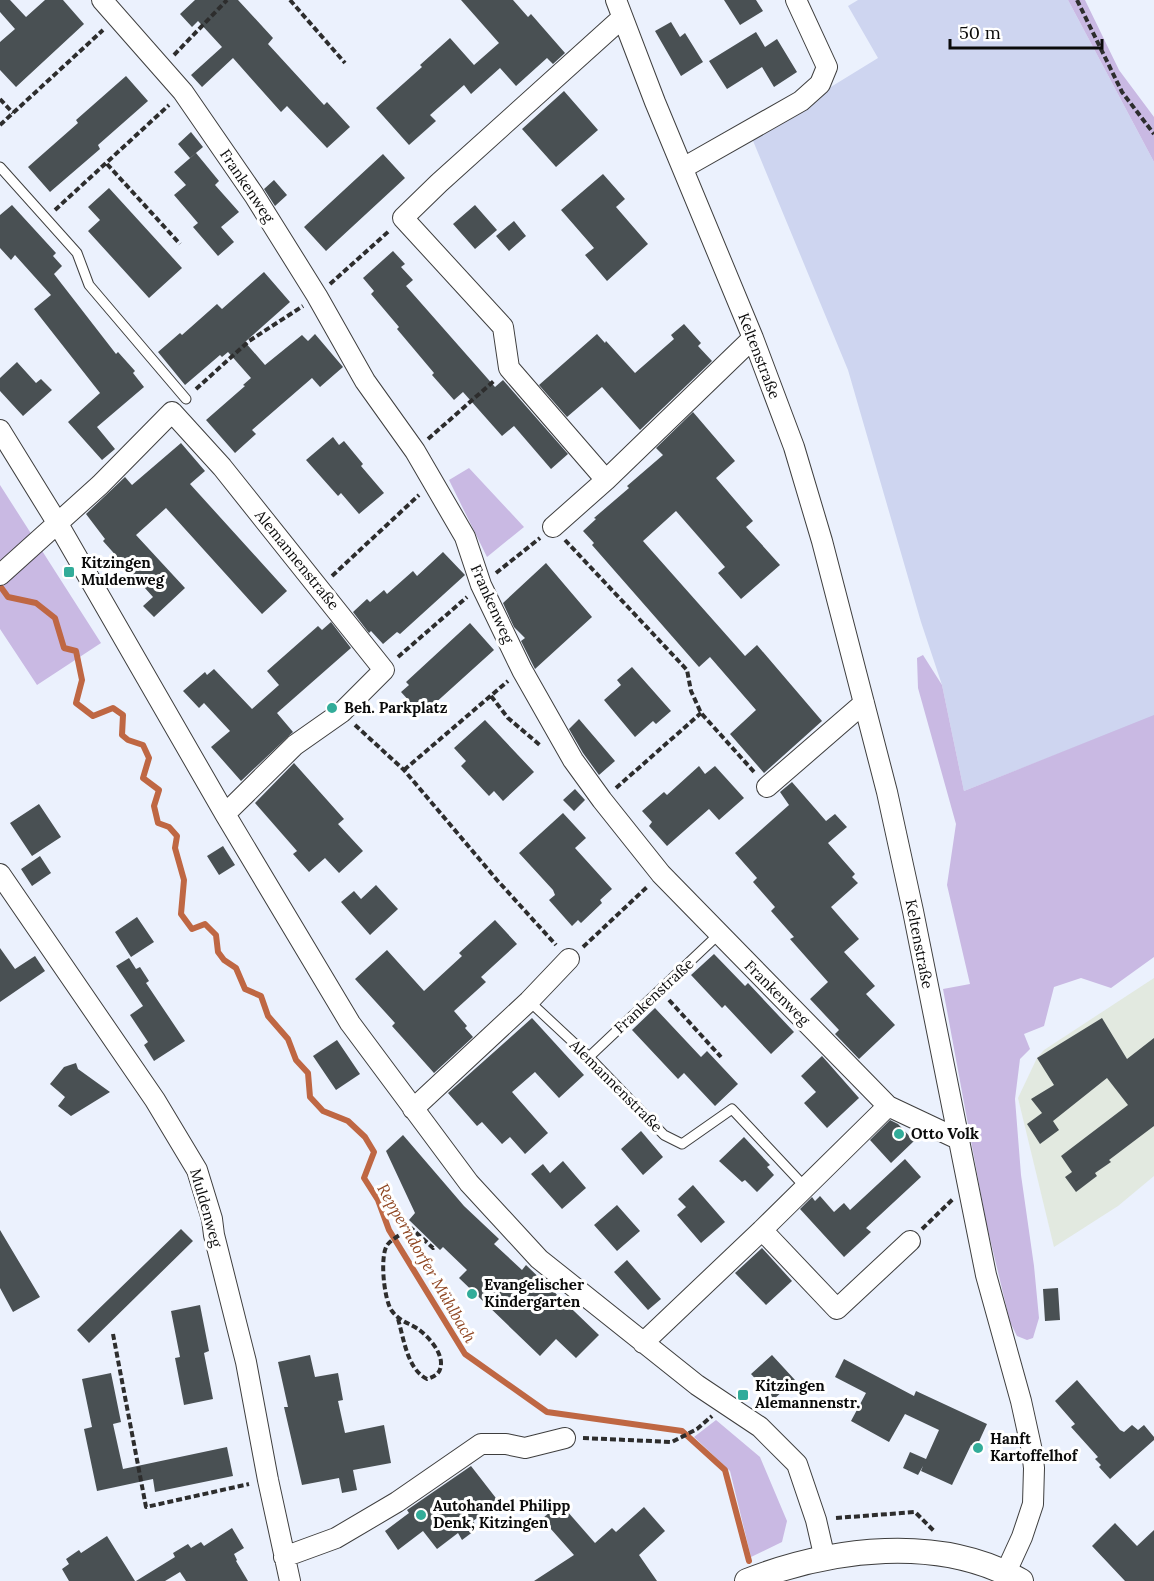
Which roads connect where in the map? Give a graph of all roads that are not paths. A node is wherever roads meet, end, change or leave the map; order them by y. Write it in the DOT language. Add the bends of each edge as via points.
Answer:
graph roads {
  1 [pos="102,0"];
  2 [pos="796,0"];
  3 [pos="619,9"];
  4 [pos="0,167"];
  5 [pos="683,168"];
  6 [pos="753,338"];
  7 [pos="186,399"];
  8 [pos="0,430"];
  9 [pos="606,480"];
  10 [pos="58,524"];
  11 [pos="553,527"];
  12 [pos="1,574"];
  13 [pos="864,704"];
  14 [pos="767,786"];
  15 [pos="225,814"];
  16 [pos="0,874"];
  17 [pos="719,934"];
  18 [pos="569,959"];
  19 [pos="529,1001"];
  20 [pos="589,1058"];
  21 [pos="888,1106"];
  22 [pos="413,1109"];
  23 [pos="958,1139"];
  24 [pos="806,1188"];
  25 [pos="762,1230"];
  26 [pos="910,1241"];
  27 [pos="643,1343"];
  28 [pos="565,1438"];
  29 [pos="284,1557"];
  30 [pos="825,1559"];
  31 [pos="1013,1577"];
  32 [pos="290,1581"];
  33 [pos="747,1581"];
  1 -- 17 [label="street, Frankenweg" via="183,92 254,195 365,381 415,451 465,537 481,585 522,670 573,760 661,874"];
  2 -- 5 [label="street" via="827,67 820,84 801,101"];
  3 -- 5 [label="street, Keltenstraße"];
  3 -- 9 [label="street, Keltenstraße" via="403,218 503,327 509,368"];
  4 -- 7 [label="lane" via="77,253 89,285"];
  5 -- 6 [label="street, Keltenstraße"];
  6 -- 9 [label="street"];
  6 -- 13 [label="street, Keltenstraße" via="794,447"];
  8 -- 10 [label="street"];
  9 -- 11 [label="street"];
  10 -- 12 [label="street"];
  10 -- 15 [label="street"];
  10 -- 15 [label="street, Alemannenstraße" via="172,412 222,467 384,670 342,712 295,745"];
  13 -- 14 [label="street"];
  13 -- 23 [label="street, Keltenstraße" via="913,911"];
  15 -- 22 [label="street" via="350,1023"];
  16 -- 29 [label="street, Muldenweg" via="155,1100 197,1170 246,1362"];
  17 -- 20 [label="lane, Frankenstraße"];
  17 -- 21 [label="street, Frankenweg"];
  18 -- 19 [label="street"];
  19 -- 20 [label="lane, Alemannenstraße"];
  19 -- 22 [label="street"];
  20 -- 24 [label="lane, Alemannenstraße" via="664,1135 682,1144 732,1109"];
  21 -- 23 [label="street, Frankenweg"];
  21 -- 24 [label="street"];
  22 -- 27 [label="street" via="469,1183 539,1259"];
  23 -- 31 [label="street, Keltenstraße" via="987,1282 1021,1401 1034,1468 1033,1504"];
  24 -- 25 [label="street"];
  25 -- 26 [label="street" via="837,1309"];
  25 -- 27 [label="street"];
  27 -- 30 [label="street" via="760,1427 797,1464"];
  28 -- 29 [label="street" via="525,1448 481,1444 336,1538"];
  29 -- 32 [label="street, Muldenweg"];
  30 -- 31 [label="street" via="885,1551 939,1553"];
  30 -- 33 [label="street"];
}
